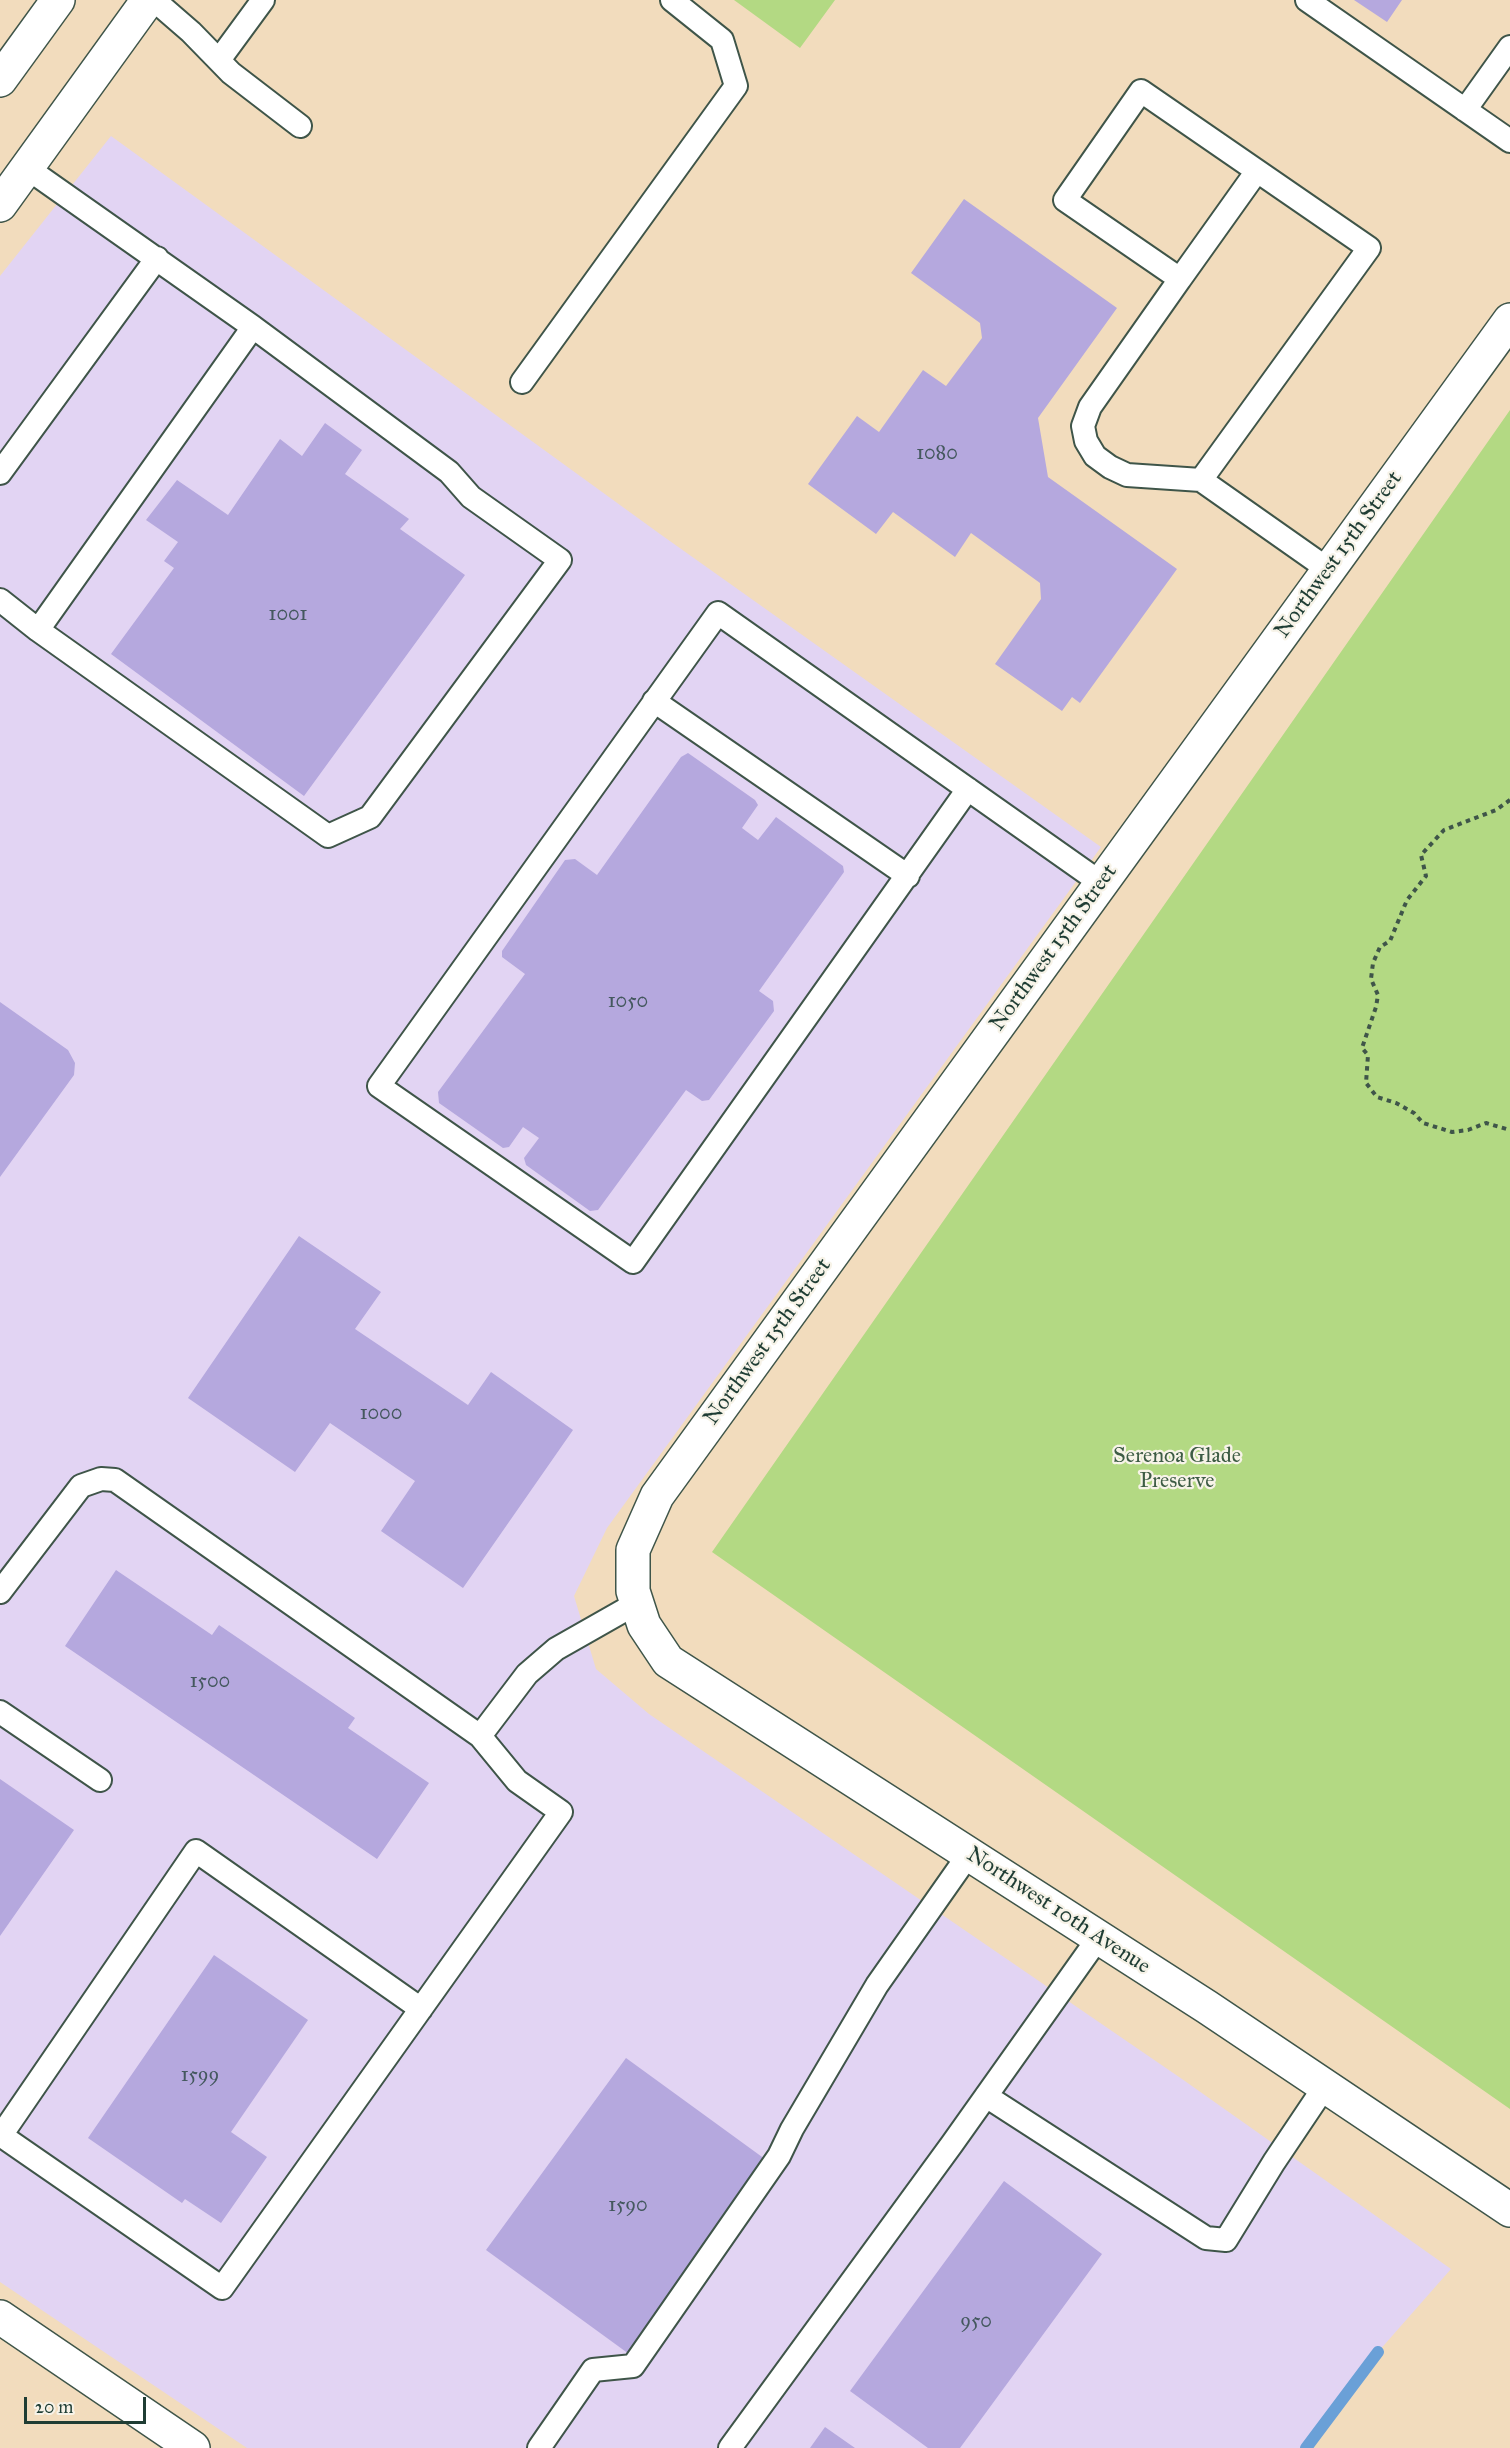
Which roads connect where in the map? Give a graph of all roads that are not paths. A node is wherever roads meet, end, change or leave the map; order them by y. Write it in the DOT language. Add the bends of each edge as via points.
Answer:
graph roads {
  1 [pos="58,0"];
  2 [pos="148,0"];
  3 [pos="154,0"];
  4 [pos="263,0"];
  5 [pos="672,0"];
  6 [pos="1307,0"];
  7 [pos="1510,47"];
  8 [pos="219,60"];
  9 [pos="0,80"];
  10 [pos="1465,110"];
  11 [pos="300,126"];
  12 [pos="1510,141"];
  13 [pos="27,168"];
  14 [pos="1257,171"];
  15 [pos="0,205"];
  16 [pos="157,258"];
  17 [pos="1180,279"];
  18 [pos="1510,320"];
  19 [pos="253,327"];
  20 [pos="522,382"];
  21 [pos="0,473"];
  22 [pos="1201,480"];
  23 [pos="1329,570"];
  24 [pos="0,600"];
  25 [pos="38,630"];
  26 [pos="654,701"];
  27 [pos="968,789"];
  28 [pos="908,876"];
  29 [pos="1101,883"];
  30 [pos="0,1592"];
  31 [pos="635,1597"];
  32 [pos="0,1712"];
  33 [pos="480,1736"];
  34 [pos="100,1780"];
  35 [pos="969,1854"];
  36 [pos="1099,1937"];
  37 [pos="421,2009"];
  38 [pos="1325,2086"];
  39 [pos="986,2096"];
  40 [pos="1,2136"];
  41 [pos="1510,2210"];
  42 [pos="0,2317"];
  43 [pos="193,2448"];
  44 [pos="539,2448"];
  45 [pos="730,2448"];
  1 -- 9 [label="street"];
  2 -- 13 [label="street"];
  3 -- 8 [label="lane"];
  4 -- 8 [label="lane"];
  5 -- 20 [label="lane" via="722,40 736,86"];
  6 -- 10 [label="lane"];
  7 -- 10 [label="lane"];
  8 -- 11 [label="lane"];
  10 -- 12 [label="lane"];
  13 -- 15 [label="street"];
  13 -- 16 [label="lane"];
  14 -- 17 [label="lane"];
  14 -- 17 [label="lane" via="1141,91 1065,200"];
  14 -- 22 [label="lane" via="1369,248"];
  16 -- 19 [label="lane"];
  16 -- 21 [label="lane"];
  17 -- 22 [label="lane" via="1090,407 1083,426 1095,456 1127,475"];
  18 -- 23 [label="street, Northwest 15th Street"];
  19 -- 25 [label="lane"];
  19 -- 25 [label="lane" via="449,472 471,497 560,560 370,817 328,836"];
  22 -- 23 [label="lane"];
  23 -- 29 [label="street, Northwest 15th Street"];
  24 -- 25 [label="lane"];
  26 -- 27 [label="lane" via="718,613"];
  26 -- 28 [label="lane"];
  26 -- 28 [label="lane" via="378,1086 633,1262"];
  27 -- 28 [label="lane"];
  27 -- 29 [label="lane"];
  29 -- 31 [label="street, Northwest 15th Street" via="657,1496 633,1550"];
  30 -- 33 [label="lane" via="81,1485 100,1479 115,1480"];
  31 -- 33 [label="lane" via="556,1649 527,1674"];
  31 -- 35 [label="street, Northwest 10th Avenue" via="644,1625 668,1660"];
  32 -- 34 [label="lane"];
  33 -- 37 [label="lane" via="517,1781 561,1812"];
  35 -- 36 [label="street, Northwest 10th Avenue"];
  35 -- 44 [label="lane" via="877,1984 779,2156 633,2366 593,2370"];
  36 -- 38 [label="street, Northwest 10th Avenue"];
  36 -- 39 [label="lane"];
  37 -- 40 [label="lane" via="222,2288"];
  37 -- 40 [label="lane" via="196,1851"];
  38 -- 39 [label="lane" via="1226,2240 1206,2238"];
  38 -- 41 [label="street, Northwest 10th Avenue"];
  39 -- 45 [label="lane"];
  42 -- 43 [label="street"];
}
